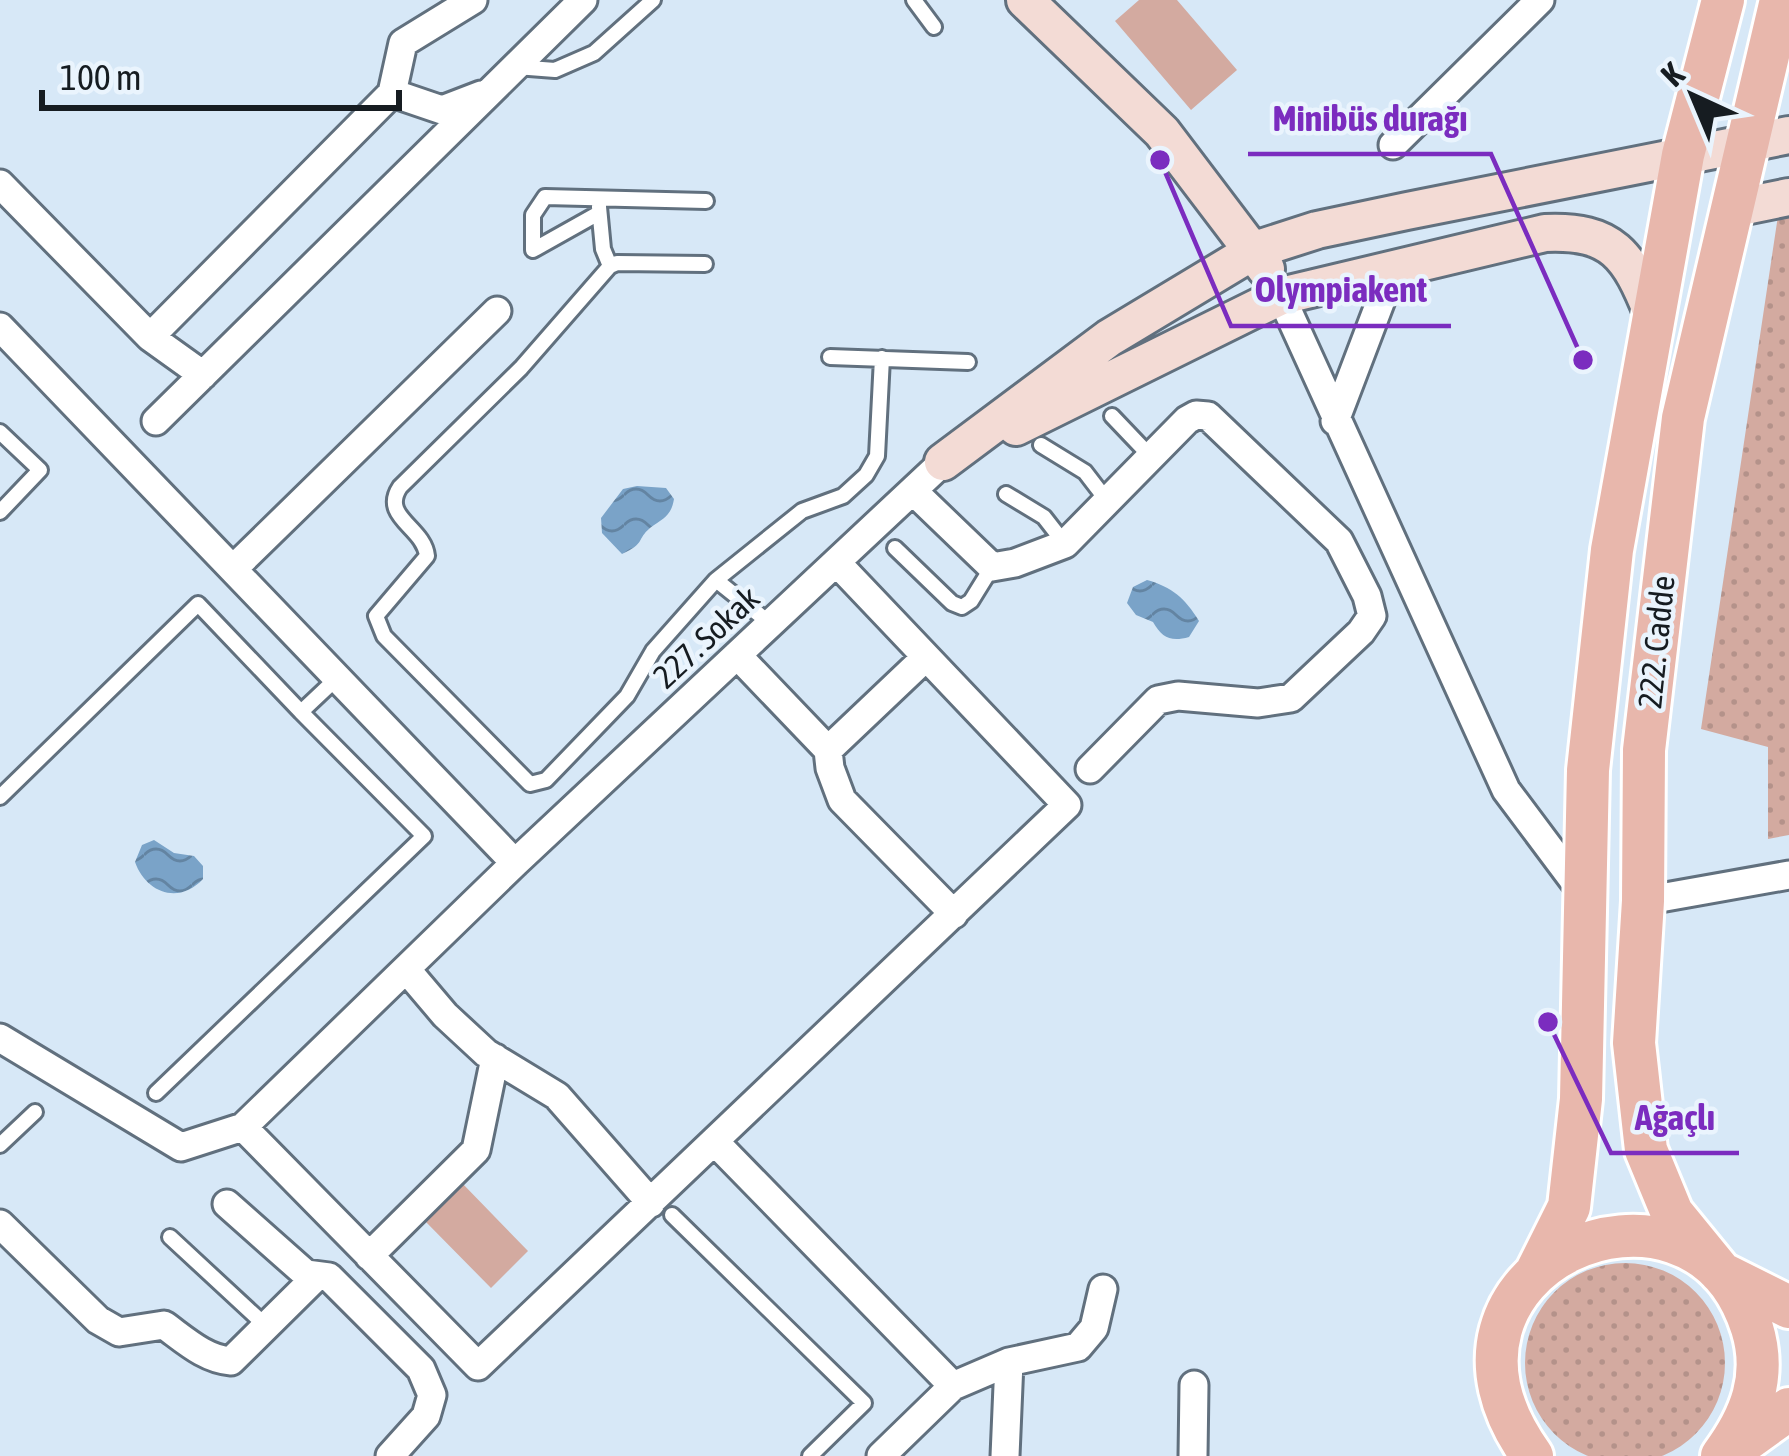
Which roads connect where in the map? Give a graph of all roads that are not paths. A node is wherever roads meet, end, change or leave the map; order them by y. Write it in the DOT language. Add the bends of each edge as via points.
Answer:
graph roads {
  1 [pos="473,0"];
  2 [pos="583,0"];
  3 [pos="653,0"];
  4 [pos="914,0"];
  5 [pos="1025,0"];
  6 [pos="1540,0"];
  7 [pos="1723,0"];
  8 [pos="1776,18"];
  9 [pos="934,28"];
  10 [pos="516,67"];
  11 [pos="1789,84"];
  12 [pos="491,92"];
  13 [pos="392,94"];
  14 [pos="1789,135"];
  15 [pos="1745,143"];
  16 [pos="1393,145"];
  17 [pos="1683,155"];
  18 [pos="0,184"];
  19 [pos="1789,197"];
  20 [pos="706,201"];
  21 [pos="599,206"];
  22 [pos="1730,208"];
  23 [pos="1255,250"];
  24 [pos="706,264"];
  25 [pos="610,266"];
  26 [pos="1394,266"];
  27 [pos="1281,296"];
  28 [pos="497,310"];
  29 [pos="1653,315"];
  30 [pos="0,327"];
  31 [pos="150,337"];
  32 [pos="830,357"];
  33 [pos="882,358"];
  34 [pos="968,362"];
  35 [pos="203,375"];
  36 [pos="1112,416"];
  37 [pos="1335,421"];
  38 [pos="156,422"];
  39 [pos="0,432"];
  40 [pos="1041,445"];
  41 [pos="1152,458"];
  42 [pos="943,462"];
  43 [pos="913,491"];
  44 [pos="1006,494"];
  45 [pos="4,500"];
  46 [pos="1108,502"];
  47 [pos="1065,544"];
  48 [pos="895,548"];
  49 [pos="838,564"];
  50 [pos="992,567"];
  51 [pos="233,569"];
  52 [pos="716,580"];
  53 [pos="772,625"];
  54 [pos="738,656"];
  55 [pos="926,657"];
  56 [pos="336,680"];
  57 [pos="301,712"];
  58 [pos="828,750"];
  59 [pos="1090,769"];
  60 [pos="0,797"];
  61 [pos="515,863"];
  62 [pos="1789,874"];
  63 [pos="1583,893"];
  64 [pos="1643,901"];
  65 [pos="954,914"];
  66 [pos="406,969"];
  67 [pos="0,1038"];
  68 [pos="495,1058"];
  69 [pos="156,1094"];
  70 [pos="35,1112"];
  71 [pos="243,1127"];
  72 [pos="715,1142"];
  73 [pos="0,1145"];
  74 [pos="227,1204"];
  75 [pos="662,1209"];
  76 [pos="0,1224"];
  77 [pos="170,1237"];
  78 [pos="369,1256"];
  79 [pos="1537,1271"];
  80 [pos="1721,1273"];
  81 [pos="315,1278"];
  82 [pos="1103,1289"];
  83 [pos="1789,1307"];
  84 [pos="266,1326"];
  85 [pos="1009,1362"];
  86 [pos="1195,1385"];
  87 [pos="953,1386"];
  88 [pos="1789,1409"];
  89 [pos="390,1456"];
  90 [pos="810,1456"];
  91 [pos="881,1456"];
  92 [pos="1005,1456"];
  93 [pos="1193,1456"];
  94 [pos="1532,1456"];
  95 [pos="1723,1456"];
  1 -- 13 [label="street" via="403,43"];
  2 -- 10 [label="street"];
  3 -- 10 [label="lane" via="594,53 555,70"];
  4 -- 9 [label="lane"];
  5 -- 23 [label="street" via="1162,132"];
  6 -- 16 [label="street"];
  7 -- 17 [label="main road, 222. Cadde"];
  8 -- 11 [label="main road" via="1776,62"];
  8 -- 15 [label="main road, 222. Cadde"];
  10 -- 12 [label="street"];
  12 -- 13 [label="street" via="442,110"];
  12 -- 35 [label="street"];
  13 -- 31 [label="street"];
  14 -- 15 [label="street"];
  15 -- 17 [label="street"];
  15 -- 22 [label="main road, 222. Cadde"];
  17 -- 23 [label="street"];
  17 -- 29 [label="main road, 222. Cadde"];
  18 -- 31 [label="street"];
  19 -- 22 [label="street"];
  20 -- 21 [label="lane"];
  21 -- 21 [label="lane" via="533,250 533,215 545,197"];
  21 -- 25 [label="lane"];
  22 -- 64 [label="main road, 222. Cadde" via="1683,418 1663,577 1644,749"];
  23 -- 27 [label="street"];
  23 -- 42 [label="street" via="1109,338"];
  24 -- 25 [label="lane"];
  25 -- 52 [label="lane" via="392,498 428,556 376,622 530,784 546,780 627,696 653,651"];
  26 -- 27 [label="street"];
  26 -- 29 [label="street" via="1580,231 1621,254"];
  26 -- 37 [label="street"];
  27 -- 37 [label="street"];
  27 -- 42 [label="street"];
  28 -- 51 [label="street"];
  29 -- 63 [label="main road, 222. Cadde" via="1612,550"];
  30 -- 51 [label="street"];
  31 -- 35 [label="street"];
  32 -- 33 [label="lane"];
  33 -- 34 [label="lane"];
  33 -- 52 [label="lane" via="877,456 866,475 843,496 802,511"];
  35 -- 38 [label="street"];
  36 -- 41 [label="lane"];
  37 -- 63 [label="street" via="1506,790"];
  39 -- 45 [label="lane" via="40,470"];
  40 -- 46 [label="lane" via="1085,472"];
  41 -- 46 [label="street"];
  41 -- 59 [label="street" via="1187,420 1214,417 1339,541 1372,616 1291,698 1158,700"];
  42 -- 43 [label="street, 227. Sokak"];
  43 -- 49 [label="street, 227. Sokak"];
  43 -- 50 [label="street"];
  44 -- 47 [label="lane" via="1044,518"];
  46 -- 47 [label="street"];
  47 -- 50 [label="street"];
  48 -- 50 [label="lane" via="962,607"];
  49 -- 53 [label="street, 227. Sokak"];
  49 -- 55 [label="street"];
  51 -- 56 [label="street"];
  52 -- 53 [label="lane"];
  53 -- 54 [label="street, 227. Sokak"];
  54 -- 58 [label="street"];
  54 -- 61 [label="street, 227. Sokak"];
  55 -- 58 [label="street"];
  55 -- 65 [label="street" via="1067,805"];
  56 -- 57 [label="lane"];
  56 -- 61 [label="street"];
  57 -- 60 [label="lane" via="198,604"];
  57 -- 69 [label="lane" via="424,836"];
  58 -- 65 [label="street" via="842,800"];
  61 -- 66 [label="street, 227. Sokak"];
  62 -- 64 [label="street"];
  63 -- 79 [label="main road, 222. Cadde" via="1581,1099 1569,1207"];
  64 -- 80 [label="main road, 222. Cadde" via="1634,1043 1646,1150 1672,1213"];
  65 -- 72 [label="street"];
  66 -- 68 [label="street"];
  66 -- 71 [label="street, 227. Sokak"];
  67 -- 71 [label="street" via="181,1147"];
  68 -- 75 [label="street" via="556,1096"];
  68 -- 78 [label="street" via="476,1150"];
  70 -- 73 [label="lane"];
  71 -- 78 [label="street"];
  72 -- 75 [label="street"];
  72 -- 87 [label="street"];
  74 -- 81 [label="street"];
  75 -- 78 [label="street" via="478,1366"];
  75 -- 90 [label="lane" via="864,1403"];
  76 -- 84 [label="street" via="118,1332 164,1325 224,1362"];
  77 -- 84 [label="lane"];
  79 -- 80 [label="main road" via="1570,1247 1650,1236 1688,1249"];
  79 -- 94 [label="main road, 222. Cadde" via="1511,1304 1498,1343 1497,1385 1509,1425"];
  80 -- 83 [label="main road"];
  80 -- 95 [label="main road" via="1745,1307 1757,1347 1757,1388"];
  81 -- 84 [label="street"];
  81 -- 89 [label="street" via="329,1277 421,1369 432,1395 426,1416"];
  82 -- 85 [label="street" via="1094,1328 1078,1347"];
  85 -- 87 [label="street"];
  85 -- 92 [label="street"];
  86 -- 93 [label="street"];
  87 -- 91 [label="street"];
  88 -- 95 [label="main road"];
}
